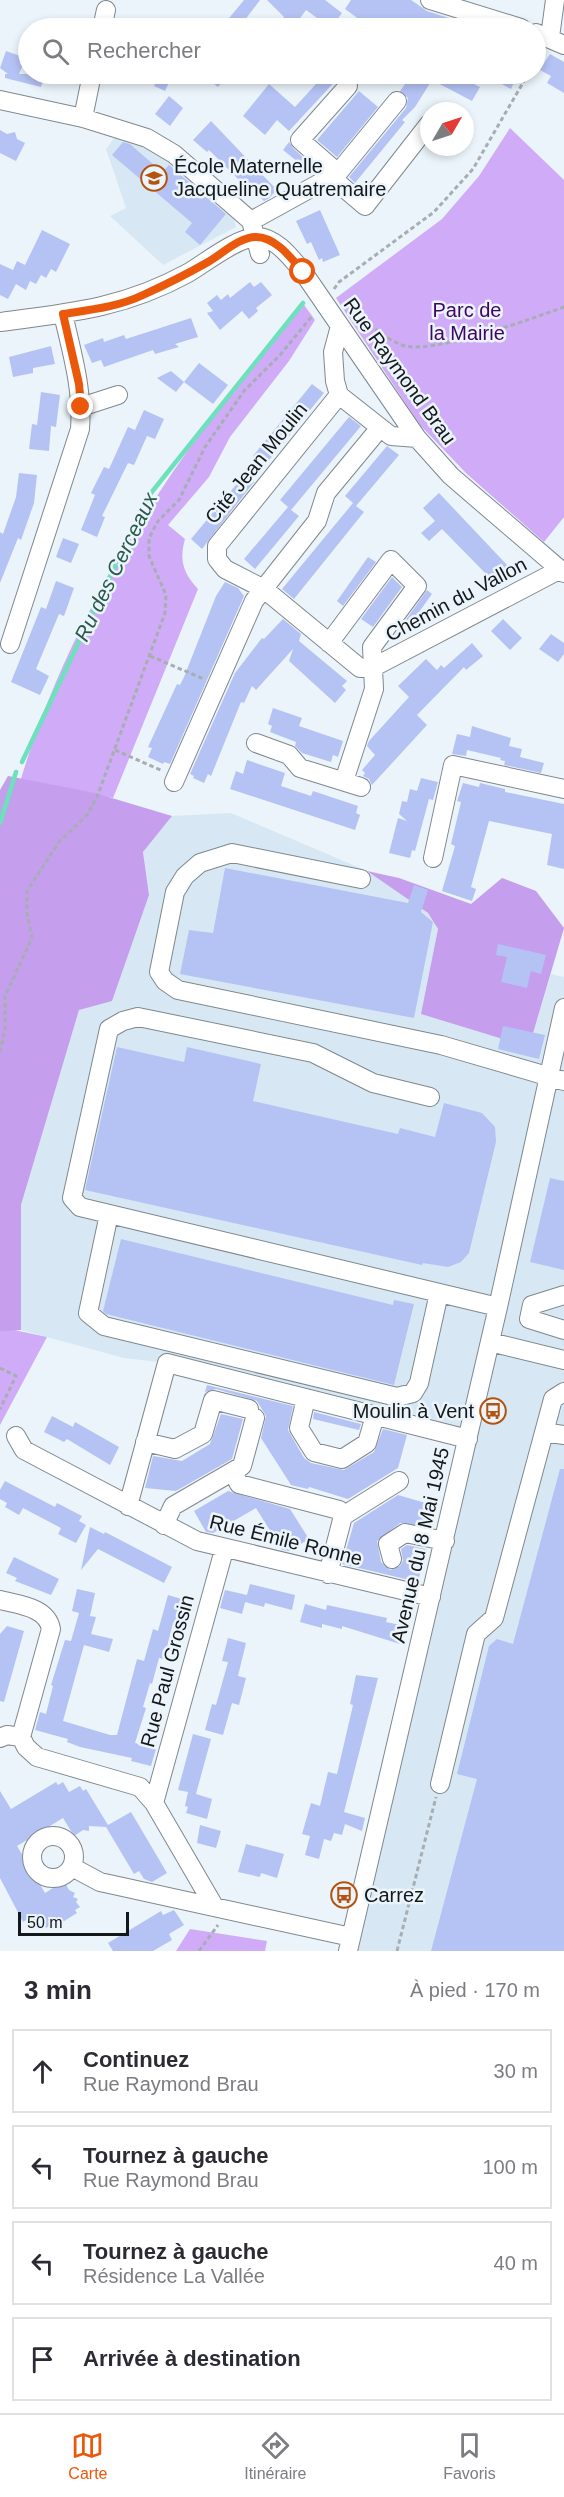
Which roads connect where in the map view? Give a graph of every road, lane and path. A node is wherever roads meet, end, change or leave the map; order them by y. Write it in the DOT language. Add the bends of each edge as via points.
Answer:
graph roads {
  1 [pos="430,0"];
  2 [pos="555,0"];
  3 [pos="106,10"];
  4 [pos="104,18"];
  5 [pos="488,18"];
  6 [pos="550,38"];
  7 [pos="90,84"];
  8 [pos="522,84"];
  9 [pos="348,86"];
  10 [pos="0,100"];
  11 [pos="397,100"];
  12 [pos="83,118"];
  13 [pos="420,136"];
  14 [pos="335,175"];
  15 [pos="256,237"];
  16 [pos="324,304"];
  17 [pos="564,307"];
  18 [pos="63,314"];
  19 [pos="0,322"];
  20 [pos="340,327"];
  21 [pos="118,395"];
  22 [pos="339,395"];
  23 [pos="81,407"];
  24 [pos="379,429"];
  25 [pos="417,438"];
  26 [pos="562,572"];
  27 [pos="264,589"];
  28 [pos="329,643"];
  29 [pos="10,644"];
  30 [pos="150,656"];
  31 [pos="374,667"];
  32 [pos="217,684"];
  33 [pos="256,743"];
  34 [pos="114,750"];
  35 [pos="175,779"];
  36 [pos="564,789"];
  37 [pos="432,858"];
  38 [pos="361,879"];
  39 [pos="564,1008"];
  40 [pos="0,1052"];
  41 [pos="556,1078"];
  42 [pos="430,1097"];
  43 [pos="109,1214"];
  44 [pos="439,1293"];
  45 [pos="564,1295"];
  46 [pos="498,1307"];
  47 [pos="564,1330"];
  48 [pos="490,1342"];
  49 [pos="564,1360"];
  50 [pos="0,1368"];
  51 [pos="564,1392"];
  52 [pos="306,1398"];
  53 [pos="0,1409"];
  54 [pos="375,1416"];
  55 [pos="544,1432"];
  56 [pos="564,1435"];
  57 [pos="16,1436"];
  58 [pos="468,1439"];
  59 [pos="146,1442"];
  60 [pos="233,1472"];
  61 [pos="399,1481"];
  62 [pos="128,1506"];
  63 [pos="343,1516"];
  64 [pos="164,1525"];
  65 [pos="445,1541"];
  66 [pos="224,1550"];
  67 [pos="392,1559"];
  68 [pos="328,1574"];
  69 [pos="431,1597"];
  70 [pos="0,1600"];
  71 [pos="21,1737"];
  72 [pos="0,1738"];
  73 [pos="440,1784"];
  74 [pos="154,1803"];
  75 [pos="72,1867"];
  76 [pos="222,1907"];
  77 [pos="350,1944"];
  78 [pos="199,1951"];
  79 [pos="397,1951"];
  1 -- 5 [label="street"];
  2 -- 6 [label="street"];
  3 -- 4 [label="street"];
  7 -- 12 [label="street"];
  8 -- 16 [label="path" via="473,169 434,212 339,282"];
  9 -- 14 [label="street" via="300,140"];
  10 -- 12 [label="street, Rue Raymond Brau"];
  11 -- 14 [label="street"];
  12 -- 15 [label="street, Rue Raymond Brau" via="147,138 174,154"];
  13 -- 14 [label="street" via="365,206"];
  14 -- 15 [label="street"];
  15 -- 16 [label="street, Rue Raymond Brau" via="312,287"];
  15 -- 18 [label="street" via="235,244 140,297"];
  16 -- 20 [label="street, Rue Raymond Brau"];
  16 -- 30 [label="path" via="244,391 205,447 179,500 158,521 149,538 149,556 166,595 165,614"];
  17 -- 20 [label="path" via="437,346 403,346 362,320"];
  18 -- 19 [label="street"];
  18 -- 23 [label="street"];
  20 -- 22 [label="street" via="333,352"];
  20 -- 25 [label="street, Rue Raymond Brau"];
  21 -- 23 [label="street"];
  22 -- 24 [label="street"];
  22 -- 27 [label="street, Cité Jean Moulin" via="217,546 217,559 225,569"];
  23 -- 29 [label="street" via="80,429"];
  24 -- 25 [label="street" via="391,436"];
  24 -- 27 [label="street" via="326,493 317,520"];
  25 -- 26 [label="street, Rue Raymond Brau" via="451,476"];
  26 -- 31 [label="street, Chemin du Vallon"];
  27 -- 28 [label="street, Chemin du Vallon"];
  27 -- 32 [label="street" via="254,602"];
  28 -- 31 [label="street, Chemin du Vallon" via="360,668"];
  28 -- 31 [label="street, Chemin du Vallon" via="391,560 417,586 372,647"];
  30 -- 32 [label="path"];
  30 -- 34 [label="path"];
  31 -- 33 [label="street, Chemin du Vallon" via="374,689 353,784 300,768 289,755"];
  32 -- 35 [label="street"];
  34 -- 35 [label="path"];
  34 -- 40 [label="path" via="87,815 59,842 27,891 32,938 5,996"];
  36 -- 37 [label="street" via="453,765"];
  38 -- 41 [label="street" via="232,853 200,863 175,892 159,972 178,990 441,1045"];
  39 -- 41 [label="street, Avenue du 8 Mai 1945"];
  41 -- 46 [label="street, Avenue du 8 Mai 1945"];
  42 -- 43 [label="street" via="373,1083 313,1053 138,1017 123,1021 109,1029 72,1198 80,1207"];
  43 -- 44 [label="street"];
  43 -- 44 [label="street" via="88,1313 104,1326 397,1397 413,1393 420,1383"];
  44 -- 46 [label="street"];
  45 -- 47 [label="street" via="532,1305 529,1319"];
  46 -- 48 [label="street, Avenue du 8 Mai 1945"];
  48 -- 49 [label="street"];
  48 -- 58 [label="street, Avenue du 8 Mai 1945"];
  50 -- 53 [label="path" via="16,1376"];
  51 -- 55 [label="street" via="553,1399"];
  52 -- 54 [label="street"];
  52 -- 54 [label="street" via="299,1428 314,1452 342,1459 367,1443"];
  52 -- 59 [label="street" via="167,1363"];
  54 -- 58 [label="street"];
  55 -- 56 [label="street"];
  55 -- 73 [label="street" via="494,1618 476,1634"];
  57 -- 62 [label="street, Rue Émile Ronne" via="24,1450"];
  58 -- 65 [label="street, Avenue du 8 Mai 1945"];
  59 -- 60 [label="street" via="175,1449 203,1434 213,1400 252,1414 242,1466"];
  59 -- 62 [label="street"];
  60 -- 63 [label="street" via="239,1484 339,1510"];
  60 -- 64 [label="street" via="173,1506"];
  61 -- 63 [label="street"];
  62 -- 64 [label="street, Rue Émile Ronne"];
  63 -- 68 [label="street"];
  64 -- 66 [label="street, Rue Émile Ronne"];
  65 -- 67 [label="street" via="405,1533 388,1544"];
  65 -- 69 [label="street, Avenue du 8 Mai 1945"];
  66 -- 68 [label="street, Rue Émile Ronne"];
  66 -- 74 [label="street, Rue Paul Grossin"];
  68 -- 69 [label="street, Rue Émile Ronne"];
  69 -- 77 [label="street, Avenue du 8 Mai 1945"];
  70 -- 71 [label="street" via="42,1613 51,1629"];
  71 -- 72 [label="street" via="7,1734"];
  71 -- 74 [label="street" via="37,1756 140,1787"];
  73 -- 79 [label="path"];
  74 -- 76 [label="street"];
  75 -- 76 [label="street" via="100,1882"];
  76 -- 77 [label="street"];
  76 -- 78 [label="path"];
}
